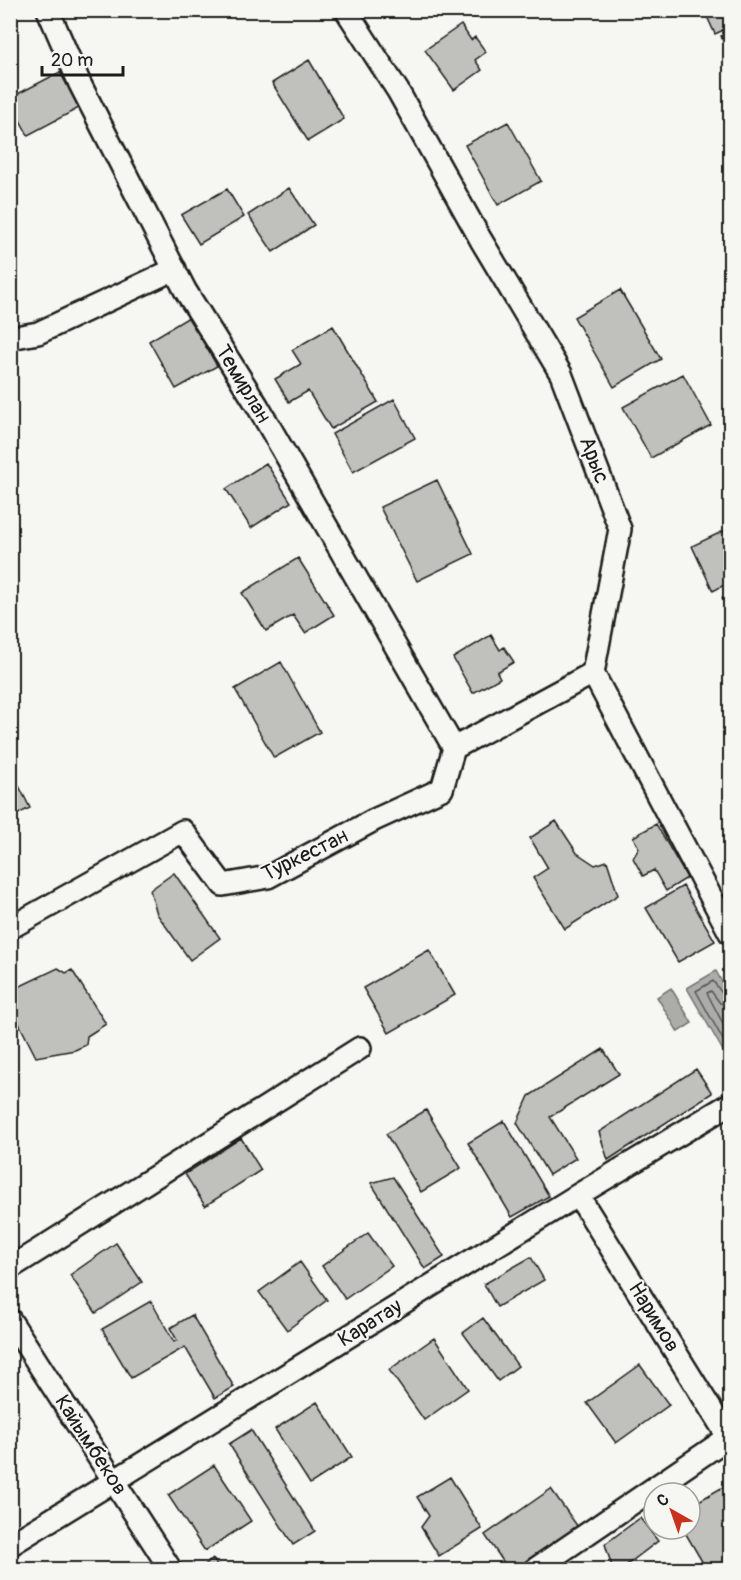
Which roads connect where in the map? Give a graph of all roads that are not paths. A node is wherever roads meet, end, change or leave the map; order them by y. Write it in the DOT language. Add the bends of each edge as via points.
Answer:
graph roads {
  1 [pos="48,10"];
  2 [pos="346,10"];
  3 [pos="176,269"];
  4 [pos="10,338"];
  5 [pos="593,674"];
  6 [pos="454,748"];
  7 [pos="10,928"];
  8 [pos="730,933"];
  9 [pos="360,1048"];
  10 [pos="730,1104"];
  11 [pos="578,1195"];
  12 [pos="10,1268"];
  13 [pos="10,1320"];
  14 [pos="730,1438"];
  15 [pos="114,1480"];
  16 [pos="10,1545"];
  17 [pos="171,1569"];
  18 [pos="534,1569"];
  1 -- 3 [label="street, Темирлан" via="80,84"];
  2 -- 5 [label="street, Арыс" via="398,91 561,374 620,529"];
  3 -- 4 [label="street" via="38,333"];
  3 -- 6 [label="street, Темирлан"];
  5 -- 6 [label="street"];
  5 -- 8 [label="street"];
  6 -- 7 [label="street, Туркестан" via="442,789 374,820 268,877 223,885 183,831"];
  9 -- 12 [label="street"];
  10 -- 11 [label="street, Каратау"];
  11 -- 14 [label="street, Наримов"];
  11 -- 15 [label="street, Каратау"];
  13 -- 15 [label="street, Кайымбеков"];
  14 -- 18 [label="street"];
  15 -- 16 [label="street, Каратау"];
  15 -- 17 [label="street, Кайымбеков"];
}
